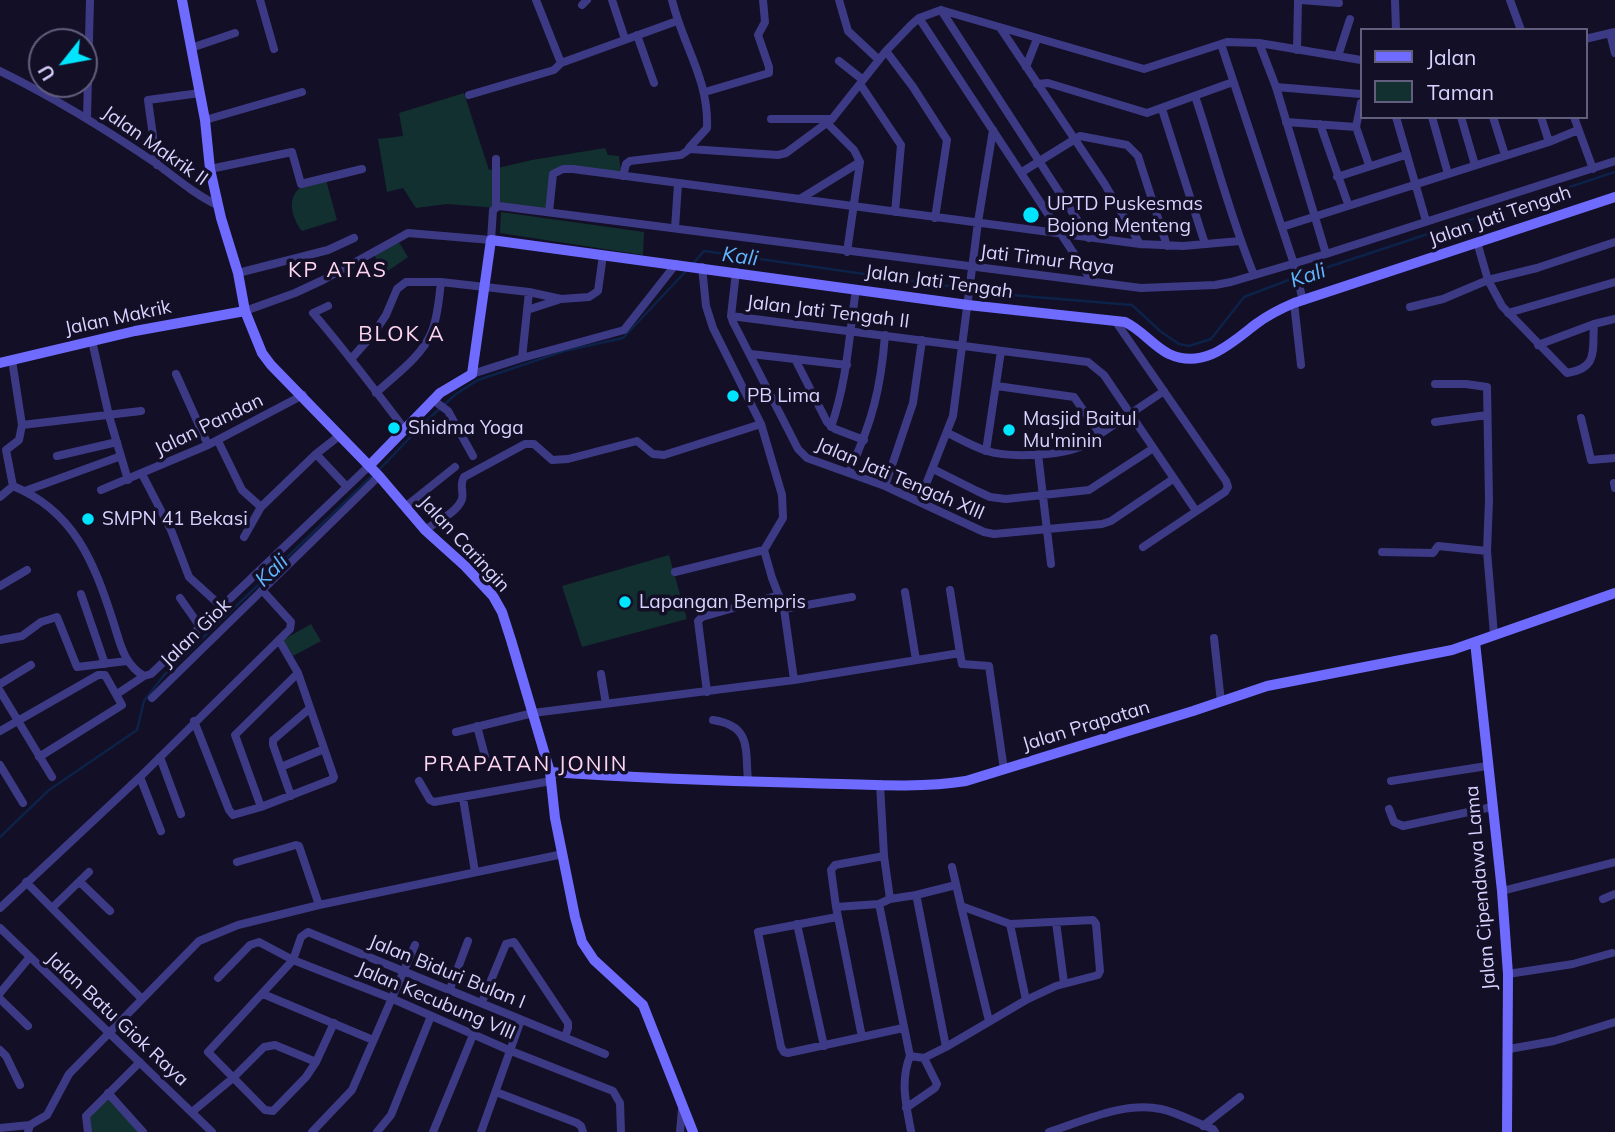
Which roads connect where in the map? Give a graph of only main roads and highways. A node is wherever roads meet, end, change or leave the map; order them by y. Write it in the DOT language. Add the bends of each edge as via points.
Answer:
graph roads {
  1 [pos="182,0"];
  2 [pos="1614,199"];
  3 [pos="245,311"];
  4 [pos="6,362"];
  5 [pos="374,471"];
  6 [pos="1615,593"];
  7 [pos="1475,642"];
  8 [pos="551,777"];
  9 [pos="692,1132"];
  10 [pos="1507,1132"];
  1 -- 3 [label="main road, Jalan Caringin" via="210,169"];
  2 -- 5 [label="main road, Jalan Jati Tengah" via="1298,302 1277,310 1227,347 1187,359 1170,354 1135,326 1116,322 491,240 471,374 450,386 439,404 404,428"];
  3 -- 4 [label="main road, Jalan Makrik"];
  3 -- 5 [label="main road, Jalan Caringin" via="271,365"];
  5 -- 8 [label="main road, Jalan Caringin" via="425,530 493,596 511,640"];
  6 -- 7 [label="main road, Jalan Prapatan"];
  7 -- 8 [label="main road, Jalan Prapatan" via="1267,686 948,784"];
  7 -- 10 [label="main road, Jalan Cipendawa Lama" via="1508,974"];
  8 -- 9 [label="main road, Jalan Caringin" via="555,818 582,942 594,960 643,1005"];
}
